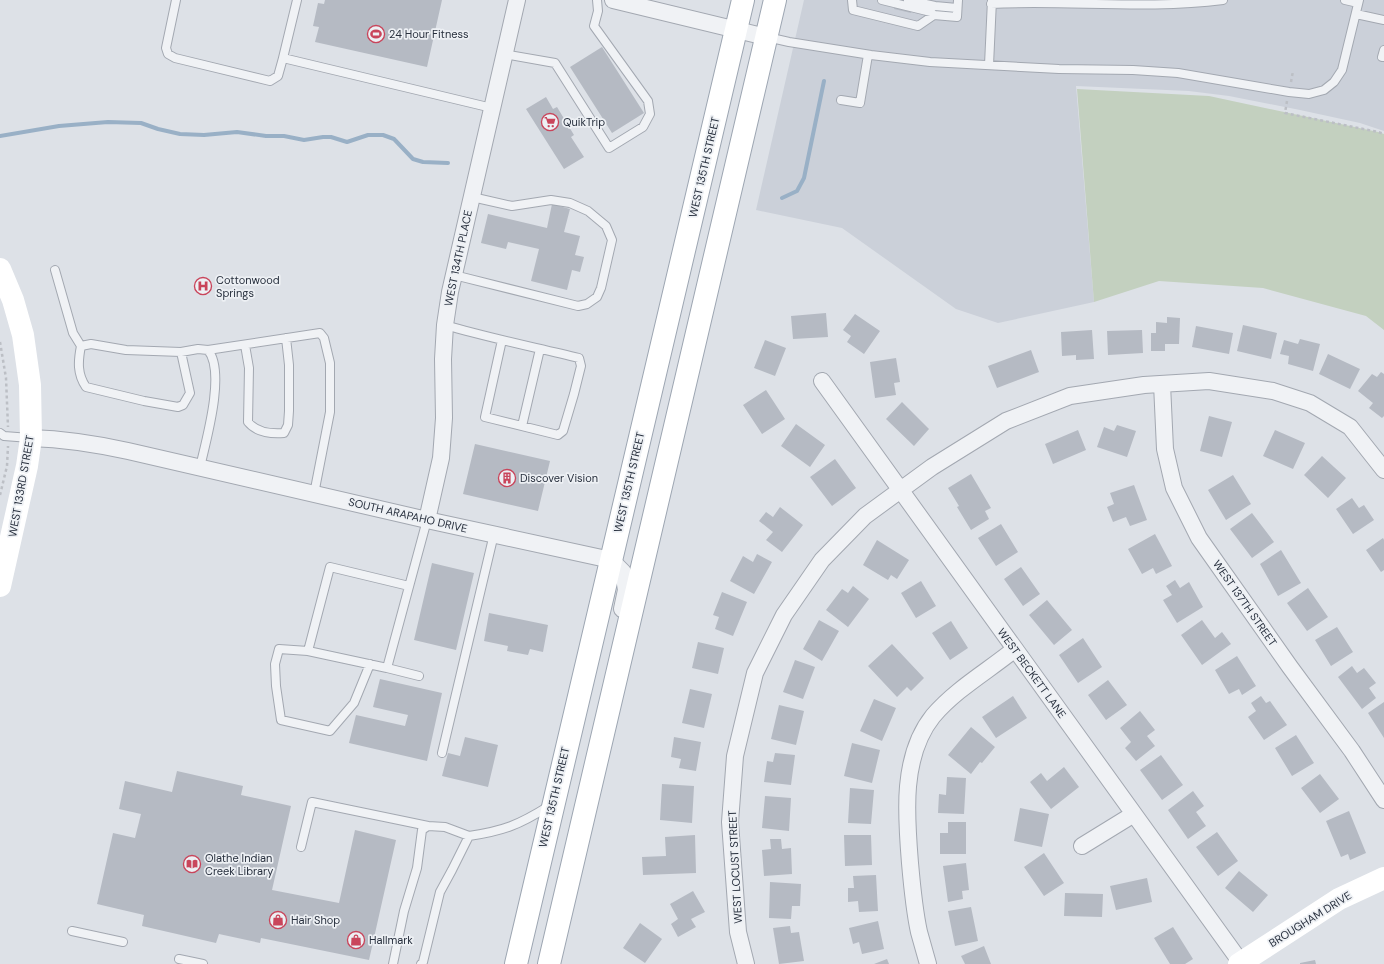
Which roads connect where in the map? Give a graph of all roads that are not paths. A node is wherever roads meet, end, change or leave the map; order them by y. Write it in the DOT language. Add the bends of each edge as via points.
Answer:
graph roads {
  1 [pos="176,0"];
  2 [pos="297,0"];
  3 [pos="517,0"];
  4 [pos="596,0"];
  5 [pos="613,0"];
  6 [pos="743,0"];
  7 [pos="775,0"];
  8 [pos="852,0"];
  9 [pos="882,0"];
  10 [pos="908,0"];
  11 [pos="1223,0"];
  12 [pos="1346,0"];
  13 [pos="991,2"];
  14 [pos="1058,2"];
  15 [pos="1358,2"];
  16 [pos="958,4"];
  17 [pos="1356,14"];
  18 [pos="934,15"];
  19 [pos="1384,20"];
  20 [pos="737,30"];
  21 [pos="766,37"];
  22 [pos="1384,50"];
  23 [pos="504,54"];
  24 [pos="868,55"];
  25 [pos="1384,57"];
  26 [pos="283,58"];
  27 [pos="989,65"];
  28 [pos="841,100"];
  29 [pos="492,108"];
  30 [pos="472,197"];
  31 [pos="0,269"];
  32 [pos="55,270"];
  33 [pos="454,275"];
  34 [pos="445,325"];
  35 [pos="286,338"];
  36 [pos="502,340"];
  37 [pos="245,344"];
  38 [pos="81,346"];
  39 [pos="540,349"];
  40 [pos="208,350"];
  41 [pos="180,352"];
  42 [pos="822,381"];
  43 [pos="1162,384"];
  44 [pos="522,426"];
  45 [pos="3,436"];
  46 [pos="31,438"];
  47 [pos="200,467"];
  48 [pos="1384,470"];
  49 [pos="900,490"];
  50 [pos="314,494"];
  51 [pos="427,520"];
  52 [pos="494,534"];
  53 [pos="611,560"];
  54 [pos="0,586"];
  55 [pos="408,586"];
  56 [pos="1015,649"];
  57 [pos="308,651"];
  58 [pos="370,664"];
  59 [pos="387,668"];
  60 [pos="419,676"];
  61 [pos="605,730"];
  62 [pos="442,753"];
  63 [pos="1384,800"];
  64 [pos="553,804"];
  65 [pos="1134,814"];
  66 [pos="428,826"];
  67 [pos="468,836"];
  68 [pos="1082,846"];
  69 [pos="301,847"];
  70 [pos="1384,878"];
  71 [pos="72,931"];
  72 [pos="123,942"];
  73 [pos="179,959"];
  74 [pos="203,964"];
  75 [pos="393,964"];
  76 [pos="421,964"];
  77 [pos="516,964"];
  78 [pos="549,964"];
  79 [pos="746,964"];
  80 [pos="928,964"];
  81 [pos="1241,964"];
  1 -- 26 [label="lane" via="166,48 168,54 175,58 270,81 278,76"];
  2 -- 26 [label="lane"];
  3 -- 23 [label="street, WEST 134TH PLACE"];
  4 -- 23 [label="lane" via="598,11 594,26 648,101 650,114 643,126 609,148 555,63"];
  5 -- 20 [label="street"];
  6 -- 20 [label="main road, WEST 135TH STREET"];
  7 -- 21 [label="main road"];
  8 -- 18 [label="lane" via="853,10 918,26"];
  9 -- 18 [label="lane" via="931,12"];
  10 -- 16 [label="lane" via="935,6"];
  11 -- 14 [label="lane" via="1134,5"];
  12 -- 15 [label="lane"];
  13 -- 14 [label="lane"];
  13 -- 27 [label="lane"];
  15 -- 17 [label="lane"];
  16 -- 18 [label="lane" via="957,17"];
  17 -- 19 [label="lane"];
  17 -- 27 [label="lane" via="1342,70 1334,82 1324,90 1309,94 1178,74"];
  20 -- 21 [label="street"];
  20 -- 53 [label="main road, WEST 135TH STREET"];
  21 -- 24 [label="lane"];
  21 -- 61 [label="main road"];
  22 -- 25 [label="lane"];
  23 -- 29 [label="street, WEST 134TH PLACE"];
  24 -- 27 [label="lane"];
  24 -- 28 [label="lane" via="860,103"];
  26 -- 29 [label="lane"];
  29 -- 30 [label="street, WEST 134TH PLACE"];
  30 -- 33 [label="street, WEST 134TH PLACE"];
  30 -- 33 [label="lane" via="512,206 551,200 570,203 588,211 606,226 612,240 601,288 587,304 578,306"];
  31 -- 46 [label="main road, WEST 133RD STREET" via="13,300 23,335 30,386"];
  32 -- 38 [label="lane" via="73,333"];
  33 -- 34 [label="street, WEST 134TH PLACE"];
  34 -- 36 [label="lane"];
  34 -- 51 [label="street, WEST 134TH PLACE" via="444,418 440,458"];
  35 -- 37 [label="lane"];
  35 -- 37 [label="lane" via="289,411 288,425 284,433 265,432 252,427 248,422 249,368"];
  35 -- 50 [label="lane" via="320,333 324,338 330,363 330,412"];
  36 -- 39 [label="lane"];
  36 -- 44 [label="lane" via="485,417"];
  37 -- 40 [label="lane"];
  38 -- 41 [label="lane" via="91,344 126,350"];
  38 -- 41 [label="lane" via="78,360 81,379 86,387 178,407 183,405 190,393"];
  39 -- 44 [label="lane"];
  39 -- 44 [label="lane" via="579,358 580,366 563,431 558,435"];
  40 -- 41 [label="lane"];
  40 -- 47 [label="lane" via="213,355 214,409"];
  42 -- 49 [label="street, WEST BECKETT LANE"];
  43 -- 48 [label="street, WEST LOCUST STREET" via="1209,381 1273,391 1310,403 1350,427"];
  43 -- 49 [label="street, WEST LOCUST STREET" via="1070,396 1006,421"];
  43 -- 63 [label="street, WEST 137TH STREET" via="1165,449 1174,488 1199,538 1352,750"];
  45 -- 46 [label="lane"];
  46 -- 47 [label="street, SOUTH ARAPAHO DRIVE" via="89,443"];
  46 -- 54 [label="main road, WEST 133RD STREET"];
  47 -- 50 [label="street, SOUTH ARAPAHO DRIVE"];
  49 -- 56 [label="street, WEST BECKETT LANE"];
  49 -- 79 [label="street, WEST LOCUST STREET" via="865,516 822,560 784,615 755,673 735,756 730,822 738,932"];
  50 -- 51 [label="street, SOUTH ARAPAHO DRIVE"];
  51 -- 52 [label="street, SOUTH ARAPAHO DRIVE"];
  51 -- 55 [label="lane"];
  52 -- 53 [label="street, SOUTH ARAPAHO DRIVE"];
  52 -- 62 [label="lane"];
  53 -- 61 [label="street" via="623,572 626,590 602,696"];
  53 -- 64 [label="main road, WEST 135TH STREET"];
  55 -- 57 [label="lane" via="330,567"];
  55 -- 59 [label="lane"];
  56 -- 65 [label="street, WEST BECKETT LANE"];
  56 -- 80 [label="street" via="950,698 924,730 913,759 909,780 907,834 913,896"];
  57 -- 58 [label="lane"];
  57 -- 58 [label="lane" via="279,649 275,664 281,720 330,731 354,703"];
  58 -- 59 [label="lane"];
  59 -- 60 [label="lane"];
  61 -- 78 [label="main road"];
  64 -- 67 [label="lane" via="511,827"];
  64 -- 77 [label="main road, WEST 135TH STREET"];
  65 -- 68 [label="street"];
  65 -- 81 [label="street, WEST BECKETT LANE"];
  66 -- 67 [label="lane" via="445,827"];
  66 -- 69 [label="lane" via="312,802"];
  66 -- 75 [label="lane" via="422,830 416,868"];
  67 -- 76 [label="lane" via="440,892"];
  70 -- 81 [label="main road, BROUGHAM DRIVE" via="1339,899"];
  71 -- 72 [label="lane"];
  73 -- 74 [label="lane"];
}
